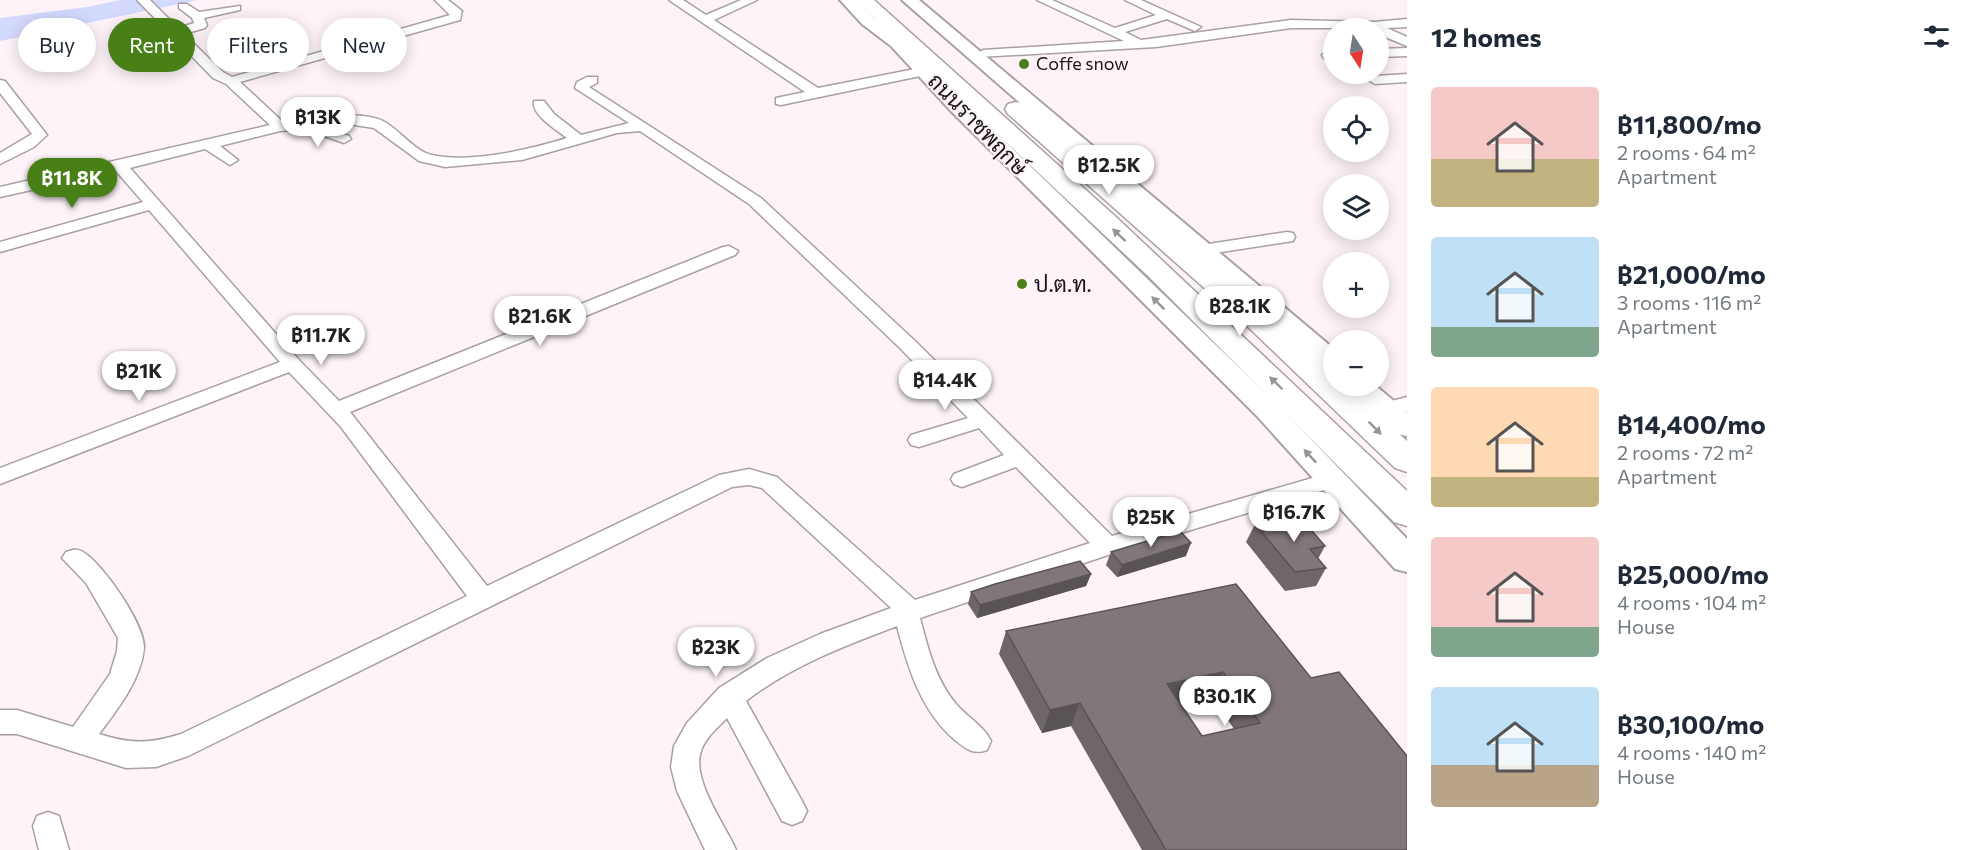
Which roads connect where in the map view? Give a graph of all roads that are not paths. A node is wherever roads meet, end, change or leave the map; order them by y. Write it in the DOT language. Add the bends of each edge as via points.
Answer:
graph roads {
  1 [pos="143,0"];
  2 [pos="441,0"];
  3 [pos="675,0"];
  4 [pos="751,0"];
  5 [pos="838,0"];
  6 [pos="848,0"];
  7 [pos="864,0"];
  8 [pos="890,0"];
  9 [pos="910,0"];
  10 [pos="919,0"];
  11 [pos="1043,0"];
  12 [pos="1131,0"];
  13 [pos="183,6"];
  14 [pos="236,8"];
  15 [pos="1168,15"];
  16 [pos="197,16"];
  17 [pos="456,17"];
  18 [pos="160,18"];
  19 [pos="704,20"];
  20 [pos="1407,23"];
  21 [pos="1323,25"];
  22 [pos="468,26"];
  23 [pos="1389,26"];
  24 [pos="195,27"];
  25 [pos="1130,27"];
  26 [pos="1389,30"];
  27 [pos="1114,32"];
  28 [pos="1389,32"];
  29 [pos="1407,35"];
  30 [pos="897,42"];
  31 [pos="1407,42"];
  32 [pos="1142,45"];
  33 [pos="195,52"];
  34 [pos="1407,52"];
  35 [pos="1389,53"];
  36 [pos="983,54"];
  37 [pos="925,71"];
  38 [pos="1407,78"];
  39 [pos="1389,79"];
  40 [pos="592,80"];
  41 [pos="231,81"];
  42 [pos="0,84"];
  43 [pos="816,93"];
  44 [pos="1024,98"];
  45 [pos="781,101"];
  46 [pos="539,104"];
  47 [pos="304,124"];
  48 [pos="643,126"];
  49 [pos="280,127"];
  50 [pos="344,138"];
  51 [pos="580,141"];
  52 [pos="207,144"];
  53 [pos="0,159"];
  54 [pos="230,160"];
  55 [pos="119,165"];
  56 [pos="0,176"];
  57 [pos="22,187"];
  58 [pos="0,192"];
  59 [pos="153,204"];
  60 [pos="1287,237"];
  61 [pos="1194,243"];
  62 [pos="0,248"];
  63 [pos="729,251"];
  64 [pos="1178,290"];
  65 [pos="1256,319"];
  66 [pos="1323,354"];
  67 [pos="292,364"];
  68 [pos="1375,396"];
  69 [pos="338,409"];
  70 [pos="1267,410"];
  71 [pos="1400,413"];
  72 [pos="982,420"];
  73 [pos="919,440"];
  74 [pos="1020,457"];
  75 [pos="1407,460"];
  76 [pos="0,476"];
  77 [pos="962,479"];
  78 [pos="1333,480"];
  79 [pos="1407,513"];
  80 [pos="1108,546"];
  81 [pos="74,558"];
  82 [pos="1407,560"];
  83 [pos="482,598"];
  84 [pos="909,612"];
  85 [pos="729,696"];
  86 [pos="8,722"];
  87 [pos="79,740"];
  88 [pos="977,741"];
  89 [pos="792,811"];
  90 [pos="721,850"];
  1 -- 18 [label="street"];
  2 -- 17 [label="street" via="456,11"];
  3 -- 19 [label="street"];
  4 -- 19 [label="street"];
  5 -- 30 [label="main road" via="860,21"];
  6 -- 30 [label="main road, ถนนราชพฤกษ์"];
  64 -- 7 [label="main road, ถนนราชพฤกษ์, one-way"];
  8 -- 65 [label="main road, ถนนราชพฤกษ์"];
  9 -- 44 [label="main road, ถนนราชพฤกษ์"];
  10 -- 36 [label="main road"];
  11 -- 27 [label="street"];
  12 -- 15 [label="street"];
  13 -- 16 [label="street"];
  14 -- 16 [label="street"];
  15 -- 25 [label="street"];
  15 -- 25 [label="street" via="1195,27 1194,30 1162,37"];
  16 -- 24 [label="street" via="201,25"];
  17 -- 22 [label="street"];
  17 -- 41 [label="street"];
  19 -- 43 [label="street"];
  20 -- 23 [label="street"];
  21 -- 32 [label="street" via="1292,24"];
  25 -- 27 [label="street"];
  26 -- 29 [label="street"];
  27 -- 32 [label="street"];
  28 -- 31 [label="street"];
  30 -- 37 [label="main road, ถนนราชพฤกษ์"];
  32 -- 36 [label="street"];
  33 -- 41 [label="street" via="218,75"];
  34 -- 35 [label="street"];
  36 -- 44 [label="main road" via="1008,75"];
  37 -- 43 [label="street"];
  70 -- 37 [label="main road, ถนนราชพฤกษ์, one-way"];
  38 -- 39 [label="street"];
  40 -- 48 [label="street" via="582,88"];
  41 -- 49 [label="street"];
  42 -- 53 [label="street" via="40,135"];
  43 -- 45 [label="street"];
  44 -- 61 [label="main road, ถนนราชพฤกษ์"];
  46 -- 51 [label="street"];
  47 -- 49 [label="street"];
  47 -- 50 [label="street"];
  47 -- 51 [label="street" via="368,121 378,124 424,158 445,162 522,156"];
  48 -- 51 [label="street" via="616,129"];
  48 -- 72 [label="street" via="755,201"];
  49 -- 52 [label="street"];
  52 -- 54 [label="street"];
  52 -- 55 [label="street"];
  55 -- 57 [label="street"];
  55 -- 59 [label="street"];
  56 -- 57 [label="street"];
  57 -- 58 [label="street"];
  59 -- 62 [label="street"];
  59 -- 67 [label="street"];
  60 -- 61 [label="street"];
  61 -- 65 [label="main road"];
  61 -- 66 [label="main road, ถนนราชพฤกษ์"];
  63 -- 69 [label="street"];
  64 -- 70 [label="main road"];
  79 -- 64 [label="main road, ถนนราชพฤกษ์, one-way"];
  65 -- 75 [label="main road, ถนนราชพฤกษ์, one-way"];
  67 -- 69 [label="street"];
  67 -- 76 [label="street"];
  68 -- 71 [label="main road"];
  69 -- 83 [label="street"];
  78 -- 70 [label="main road, ถนนราชพฤกษ์, one-way"];
  72 -- 73 [label="street"];
  72 -- 74 [label="street"];
  74 -- 77 [label="street"];
  74 -- 80 [label="street"];
  78 -- 80 [label="street"];
  78 -- 82 [label="main road, ถนนราชพฤกษ์"];
  80 -- 84 [label="street"];
  81 -- 87 [label="street" via="95,576 131,637 132,648 119,682"];
  83 -- 84 [label="street" via="727,480 749,477 769,482 784,492"];
  83 -- 87 [label="street" via="188,744 156,754 126,755"];
  84 -- 85 [label="street" via="772,668"];
  84 -- 88 [label="street" via="932,695 962,730"];
  85 -- 89 [label="street"];
  85 -- 90 [label="street" via="692,737 684,759 689,784"];
  86 -- 87 [label="street"];
}
